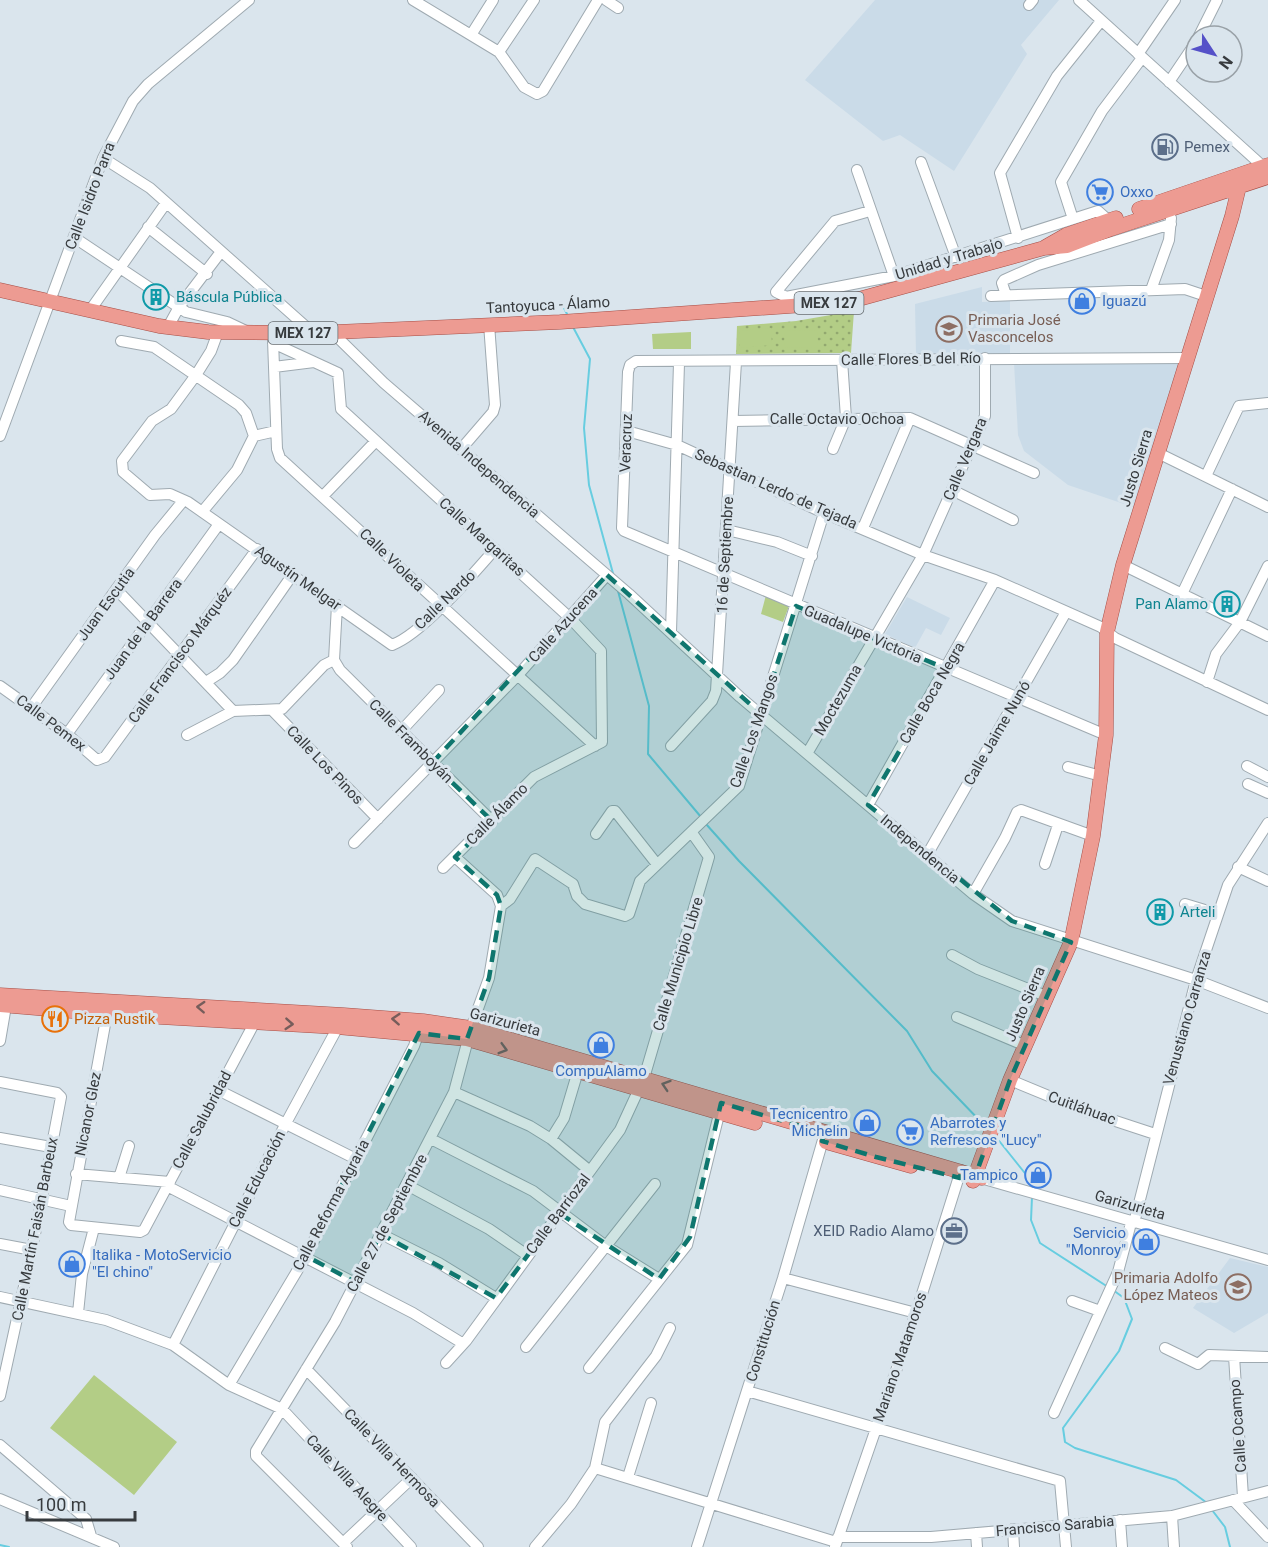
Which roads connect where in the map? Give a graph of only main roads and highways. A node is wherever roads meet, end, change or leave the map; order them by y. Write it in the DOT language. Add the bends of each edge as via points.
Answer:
graph roads {
  1 [pos="1267,170"];
  2 [pos="1237,182"];
  3 [pos="0,290"];
  4 [pos="3,1000"];
  5 [pos="469,1034"];
  6 [pos="641,1084"];
  7 [pos="978,1178"];
  1 -- 2 [label="main road, MEX 127"];
  2 -- 3 [label="main road, Tantoyuca - Álamo / MEX 127" via="1066,235 1044,248 848,302 560,322 331,331 272,339 246,331 164,326"];
  2 -- 7 [label="main road, Justo Sierra" via="1123,565 1107,632 1106,735 1093,836 1071,942 1010,1080"];
  4 -- 5 [label="main road, Garizurieta" via="341,1021"];
  5 -- 6 [label="main road, Garizurieta"];
  5 -- 6 [label="main road, Garizurieta, one-way" via="578,1071"];
  6 -- 7 [label="main road, Garizurieta"];
}
